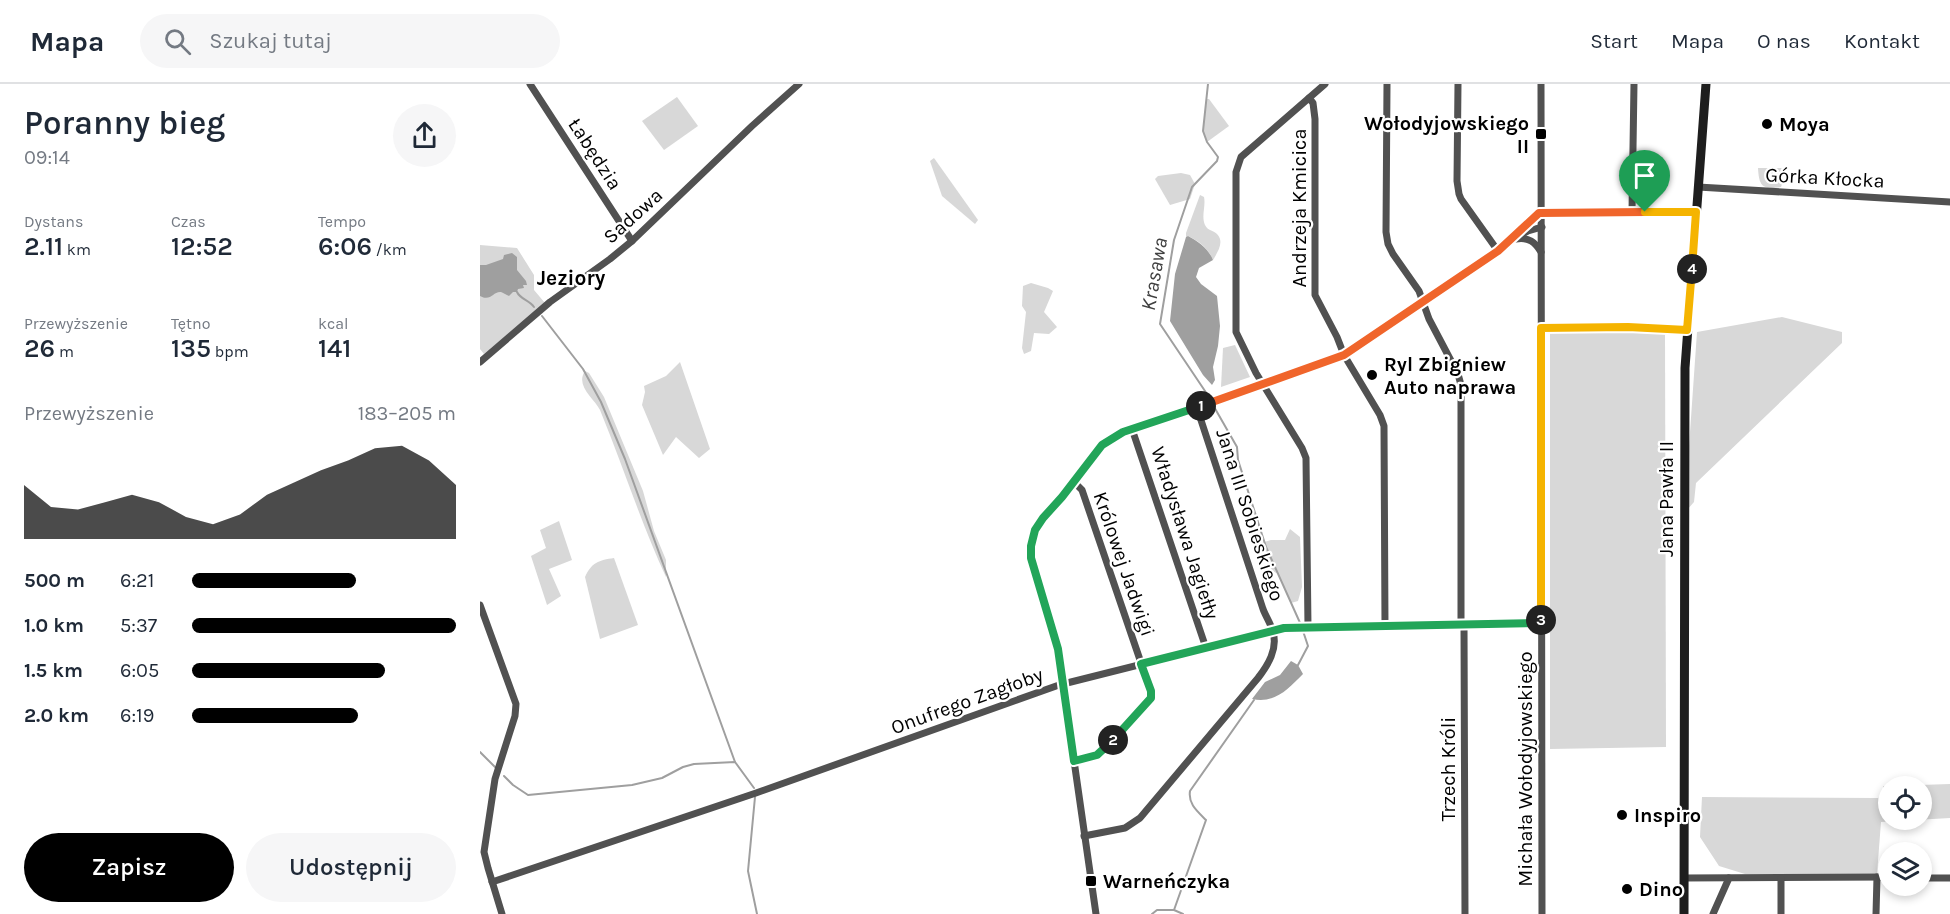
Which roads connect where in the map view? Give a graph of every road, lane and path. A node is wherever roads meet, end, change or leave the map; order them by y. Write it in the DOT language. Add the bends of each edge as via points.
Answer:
graph roads {
  1 [pos="530,84"];
  2 [pos="799,84"];
  3 [pos="1325,84"];
  4 [pos="1387,84"];
  5 [pos="1458,84"];
  6 [pos="1541,84"];
  7 [pos="1634,84"];
  8 [pos="1706,84"];
  9 [pos="1309,98"];
  10 [pos="1698,187"];
  11 [pos="1950,202"];
  12 [pos="1542,212"];
  13 [pos="1632,212"];
  14 [pos="1696,212"];
  15 [pos="1542,227"];
  16 [pos="632,241"];
  17 [pos="1508,242"];
  18 [pos="1498,251"];
  19 [pos="1542,252"];
  20 [pos="1424,301"];
  21 [pos="1541,328"];
  22 [pos="1687,330"];
  23 [pos="1344,355"];
  24 [pos="480,362"];
  25 [pos="1263,385"];
  26 [pos="1197,408"];
  27 [pos="1132,429"];
  28 [pos="1074,482"];
  29 [pos="480,605"];
  30 [pos="1541,623"];
  31 [pos="1463,624"];
  32 [pos="1384,626"];
  33 [pos="1304,627"];
  34 [pos="1273,631"];
  35 [pos="1206,648"];
  36 [pos="1141,664"];
  37 [pos="1063,684"];
  38 [pos="1074,761"];
  39 [pos="1084,836"];
  40 [pos="1877,877"];
  41 [pos="1684,878"];
  42 [pos="1729,878"];
  43 [pos="1932,878"];
  44 [pos="1950,878"];
  45 [pos="1780,879"];
  46 [pos="492,882"];
  47 [pos="502,914"];
  48 [pos="1095,914"];
  49 [pos="1465,914"];
  50 [pos="1542,914"];
  51 [pos="1684,914"];
  52 [pos="1713,914"];
  53 [pos="1780,914"];
  54 [pos="1876,914"];
  1 -- 16 [label="street, Łabędzia"];
  2 -- 16 [label="street, Sadowa"];
  3 -- 9 [label="street"];
  4 -- 20 [label="street, Trzech Króli" via="1388,244"];
  5 -- 18 [label="street" via="1459,194"];
  6 -- 12 [label="street, Michała Wołodyjowskiego"];
  7 -- 13 [label="street"];
  8 -- 10 [label="main road, Jana Pawła II"];
  9 -- 23 [label="street, Andrzeja Kmicica" via="1315,119 1313,288"];
  9 -- 25 [label="street" via="1241,157 1236,172 1236,332"];
  10 -- 11 [label="street, Górka Kłocka"];
  10 -- 14 [label="main road, Jana Pawła II"];
  12 -- 13 [label="street"];
  12 -- 15 [label="street, Michała Wołodyjowskiego"];
  12 -- 17 [label="street"];
  13 -- 14 [label="street"];
  14 -- 22 [label="main road, Jana Pawła II"];
  15 -- 17 [label="street"];
  15 -- 19 [label="street, Michała Wołodyjowskiego"];
  16 -- 24 [label="street, Sadowa" via="544,307"];
  17 -- 18 [label="street"];
  17 -- 19 [label="street" via="1525,238"];
  18 -- 20 [label="street"];
  19 -- 21 [label="street, Michała Wołodyjowskiego"];
  20 -- 23 [label="street"];
  20 -- 31 [label="street, Trzech Króli" via="1461,385"];
  21 -- 22 [label="street"];
  21 -- 30 [label="street, Michała Wołodyjowskiego"];
  22 -- 41 [label="main road, Jana Pawła II" via="1683,499"];
  23 -- 25 [label="street"];
  23 -- 32 [label="street, Andrzeja Kmicica" via="1383,426"];
  25 -- 26 [label="street"];
  25 -- 33 [label="street" via="1306,458"];
  26 -- 27 [label="street"];
  26 -- 34 [label="street, Jana III Sobieskiego"];
  27 -- 28 [label="street" via="1102,445"];
  27 -- 35 [label="street, Władysława Jagiełły"];
  28 -- 36 [label="street, Królowej Jadwigi" via="1082,490"];
  28 -- 37 [label="street" via="1043,518 1031,546 1032,564 1055,634"];
  29 -- 46 [label="street" via="516,704 495,779 484,852"];
  30 -- 31 [label="street, Onufrego Zagłoby"];
  30 -- 50 [label="street, Michała Wołodyjowskiego"];
  31 -- 32 [label="street, Onufrego Zagłoby"];
  31 -- 49 [label="street, Trzech Króli"];
  32 -- 33 [label="street, Onufrego Zagłoby"];
  33 -- 34 [label="street, Onufrego Zagłoby"];
  34 -- 35 [label="street, Onufrego Zagłoby"];
  34 -- 39 [label="street" via="1271,658 1263,672 1140,818 1125,828"];
  35 -- 36 [label="street, Onufrego Zagłoby"];
  36 -- 37 [label="street, Onufrego Zagłoby"];
  36 -- 38 [label="street, Królowej Jadwigi" via="1151,698 1101,753"];
  37 -- 38 [label="street"];
  37 -- 46 [label="street, Onufrego Zagłoby"];
  38 -- 39 [label="street"];
  39 -- 48 [label="street"];
  40 -- 45 [label="street"];
  40 -- 54 [label="street"];
  41 -- 42 [label="street"];
  41 -- 51 [label="main road, Jana Pawła II"];
  42 -- 45 [label="street"];
  42 -- 52 [label="street"];
  43 -- 44 [label="street"];
  45 -- 53 [label="street"];
  46 -- 47 [label="street"];
}
